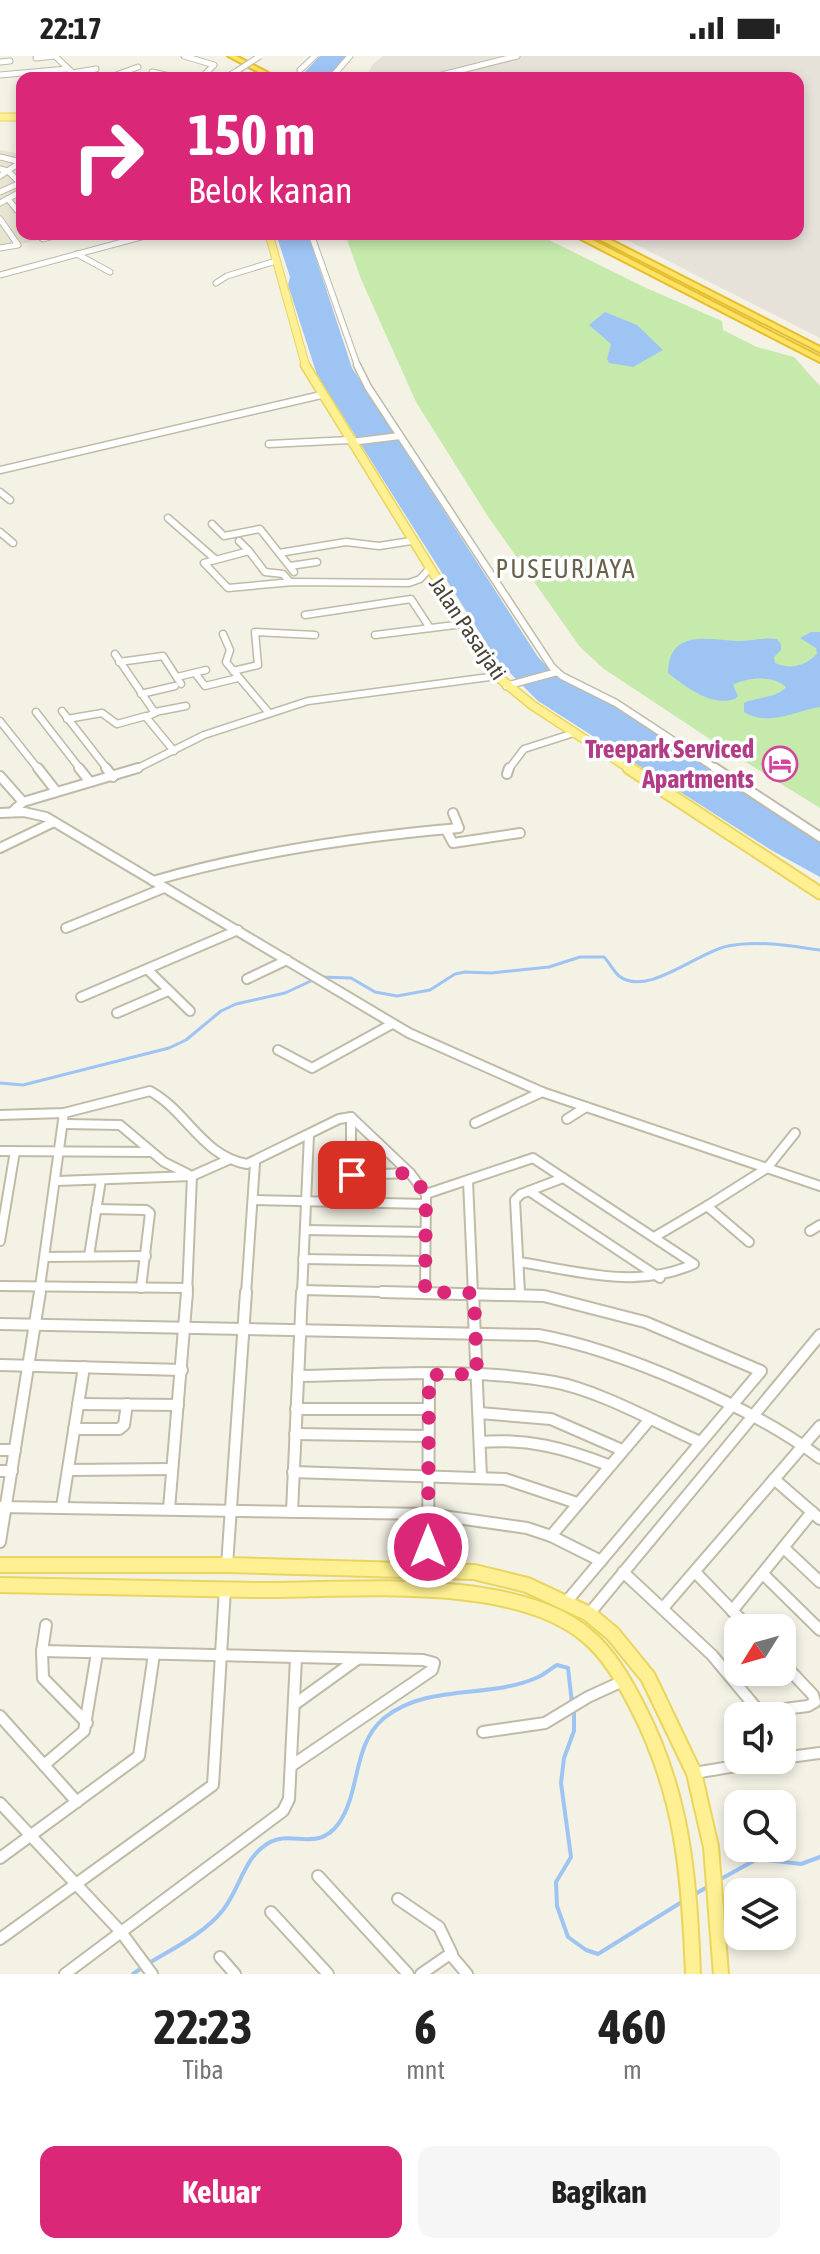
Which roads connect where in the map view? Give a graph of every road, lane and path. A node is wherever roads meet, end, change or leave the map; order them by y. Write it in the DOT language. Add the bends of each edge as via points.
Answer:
graph roads {
  1 [pos="55,56"];
  2 [pos="184,56"];
  3 [pos="231,56"];
  4 [pos="247,56"];
  5 [pos="260,56"];
  6 [pos="315,56"];
  7 [pos="350,56"];
  8 [pos="517,56"];
  9 [pos="36,58"];
  10 [pos="10,61"];
  11 [pos="0,62"];
  12 [pos="138,67"];
  13 [pos="96,69"];
  14 [pos="300,70"];
  15 [pos="70,71"];
  16 [pos="52,72"];
  17 [pos="124,72"];
  18 [pos="207,72"];
  19 [pos="235,72"];
  20 [pos="263,72"];
  21 [pos="278,72"];
  22 [pos="336,72"];
  23 [pos="454,72"];
  24 [pos="16,166"];
  25 [pos="0,169"];
  26 [pos="8,171"];
  27 [pos="0,176"];
  28 [pos="16,179"];
  29 [pos="16,194"];
  30 [pos="8,199"];
  31 [pos="0,203"];
  32 [pos="16,209"];
  33 [pos="0,219"];
  34 [pos="129,240"];
  35 [pos="273,240"];
  36 [pos="313,240"];
  37 [pos="580,240"];
  38 [pos="586,240"];
  39 [pos="605,240"];
  40 [pos="0,248"];
  41 [pos="76,254"];
  42 [pos="621,258"];
  43 [pos="276,261"];
  44 [pos="110,272"];
  45 [pos="0,275"];
  46 [pos="216,283"];
  47 [pos="820,350"];
  48 [pos="820,360"];
  49 [pos="321,395"];
  50 [pos="400,436"];
  51 [pos="353,441"];
  52 [pos="269,444"];
  53 [pos="0,470"];
  54 [pos="0,492"];
  55 [pos="10,500"];
  56 [pos="168,518"];
  57 [pos="212,524"];
  58 [pos="0,532"];
  59 [pos="239,541"];
  60 [pos="411,541"];
  61 [pos="13,543"];
  62 [pos="249,551"];
  63 [pos="279,553"];
  64 [pos="215,559"];
  65 [pos="317,562"];
  66 [pos="429,569"];
  67 [pos="290,582"];
  68 [pos="305,615"];
  69 [pos="463,624"];
  70 [pos="430,628"];
  71 [pos="223,634"];
  72 [pos="315,635"];
  73 [pos="375,635"];
  74 [pos="115,654"];
  75 [pos="119,662"];
  76 [pos="206,670"];
  77 [pos="557,672"];
  78 [pos="195,673"];
  79 [pos="236,675"];
  80 [pos="497,676"];
  81 [pos="178,682"];
  82 [pos="510,685"];
  83 [pos="141,694"];
  84 [pos="186,706"];
  85 [pos="62,711"];
  86 [pos="36,712"];
  87 [pos="155,712"];
  88 [pos="269,713"];
  89 [pos="146,716"];
  90 [pos="67,719"];
  91 [pos="0,721"];
  92 [pos="574,733"];
  93 [pos="174,751"];
  94 [pos="507,774"];
  95 [pos="0,776"];
  96 [pos="113,777"];
  97 [pos="90,782"];
  98 [pos="56,791"];
  99 [pos="23,802"];
  100 [pos="12,812"];
  101 [pos="0,813"];
  102 [pos="453,813"];
  103 [pos="54,822"];
  104 [pos="446,830"];
  105 [pos="520,833"];
  106 [pos="820,837"];
  107 [pos="0,848"];
  108 [pos="153,881"];
  109 [pos="164,888"];
  110 [pos="820,893"];
  111 [pos="66,928"];
  112 [pos="238,930"];
  113 [pos="287,960"];
  114 [pos="148,970"];
  115 [pos="247,979"];
  116 [pos="168,991"];
  117 [pos="81,997"];
  118 [pos="190,1011"];
  119 [pos="117,1013"];
  120 [pos="392,1024"];
  121 [pos="278,1050"];
  122 [pos="542,1092"];
  123 [pos="586,1107"];
  124 [pos="0,1115"];
  125 [pos="351,1117"];
  126 [pos="65,1118"];
  127 [pos="567,1119"];
  128 [pos="475,1123"];
  129 [pos="795,1133"];
  130 [pos="309,1135"];
  131 [pos="0,1151"];
  132 [pos="15,1151"];
  133 [pos="61,1152"];
  134 [pos="151,1152"];
  135 [pos="228,1160"];
  136 [pos="255,1163"];
  137 [pos="767,1168"];
  138 [pos="410,1173"];
  139 [pos="352,1175"];
  140 [pos="192,1176"];
  141 [pos="563,1178"];
  142 [pos="5,1179"];
  143 [pos="101,1180"];
  144 [pos="57,1181"];
  145 [pos="468,1181"];
  146 [pos="820,1186"];
  147 [pos="529,1191"];
  148 [pos="426,1199"];
  149 [pos="253,1200"];
  150 [pos="306,1201"];
  151 [pos="351,1202"];
  152 [pos="707,1206"];
  153 [pos="3,1207"];
  154 [pos="96,1209"];
  155 [pos="820,1225"];
  156 [pos="305,1230"];
  157 [pos="810,1231"];
  158 [pos="426,1232"];
  159 [pos="656,1236"];
  160 [pos="0,1241"];
  161 [pos="749,1242"];
  162 [pos="89,1256"];
  163 [pos="146,1256"];
  164 [pos="45,1257"];
  165 [pos="303,1259"];
  166 [pos="426,1261"];
  167 [pos="519,1262"];
  168 [pos="660,1278"];
  169 [pos="0,1286"];
  170 [pos="40,1288"];
  171 [pos="141,1288"];
  172 [pos="188,1288"];
  173 [pos="302,1290"];
  174 [pos="425,1292"];
  175 [pos="474,1293"];
  176 [pos="520,1293"];
  177 [pos="0,1324"];
  178 [pos="35,1325"];
  179 [pos="186,1328"];
  180 [pos="244,1329"];
  181 [pos="300,1330"];
  182 [pos="475,1333"];
  183 [pos="820,1335"];
  184 [pos="0,1365"];
  185 [pos="29,1366"];
  186 [pos="84,1367"];
  187 [pos="182,1370"];
  188 [pos="477,1374"];
  189 [pos="429,1375"];
  190 [pos="298,1376"];
  191 [pos="78,1404"];
  192 [pos="127,1404"];
  193 [pos="178,1405"];
  194 [pos="731,1405"];
  195 [pos="296,1409"];
  196 [pos="429,1409"];
  197 [pos="479,1413"];
  198 [pos="751,1416"];
  199 [pos="650,1419"];
  200 [pos="820,1426"];
  201 [pos="74,1429"];
  202 [pos="295,1434"];
  203 [pos="428,1436"];
  204 [pos="480,1442"];
  205 [pos="700,1442"];
  206 [pos="805,1445"];
  207 [pos="0,1450"];
  208 [pos="15,1450"];
  209 [pos="622,1450"];
  210 [pos="820,1458"];
  211 [pos="608,1465"];
  212 [pos="172,1469"];
  213 [pos="68,1470"];
  214 [pos="0,1471"];
  215 [pos="12,1471"];
  216 [pos="293,1472"];
  217 [pos="429,1474"];
  218 [pos="481,1477"];
  219 [pos="774,1479"];
  220 [pos="577,1503"];
  221 [pos="4,1506"];
  222 [pos="62,1507"];
  223 [pos="169,1509"];
  224 [pos="231,1511"];
  225 [pos="292,1512"];
  226 [pos="429,1514"];
  227 [pos="816,1516"];
  228 [pos="551,1536"];
  229 [pos="0,1542"];
  230 [pos="784,1548"];
  231 [pos="601,1561"];
  232 [pos="0,1565"];
  233 [pos="227,1565"];
  234 [pos="330,1567"];
  235 [pos="428,1571"];
  236 [pos="623,1572"];
  237 [pos="696,1573"];
  238 [pos="763,1574"];
  239 [pos="820,1582"];
  240 [pos="0,1585"];
  241 [pos="225,1589"];
  242 [pos="331,1590"];
  243 [pos="567,1601"];
  244 [pos="663,1608"];
  245 [pos="732,1611"];
  246 [pos="589,1614"];
  247 [pos="735,1614"];
  248 [pos="46,1625"];
  249 [pos="820,1630"];
  250 [pos="42,1651"];
  251 [pos="97,1653"];
  252 [pos="154,1654"];
  253 [pos="221,1656"];
  254 [pos="296,1658"];
  255 [pos="356,1660"];
  256 [pos="796,1677"];
  257 [pos="623,1681"];
  258 [pos="752,1702"];
  259 [pos="295,1704"];
  260 [pos="796,1708"];
  261 [pos="0,1716"];
  262 [pos="87,1723"];
  263 [pos="483,1732"];
  264 [pos="820,1753"];
  265 [pos="796,1755"];
  266 [pos="44,1765"];
  267 [pos="291,1766"];
  268 [pos="724,1767"];
  269 [pos="694,1773"];
  270 [pos="77,1802"];
  271 [pos="0,1803"];
  272 [pos="30,1837"];
  273 [pos="0,1858"];
  274 [pos="318,1876"];
  275 [pos="76,1886"];
  276 [pos="398,1899"];
  277 [pos="271,1912"];
  278 [pos="121,1932"];
  279 [pos="0,1939"];
  280 [pos="452,1954"];
  281 [pos="220,1957"];
  282 [pos="65,1974"];
  283 [pos="152,1974"];
  284 [pos="235,1974"];
  285 [pos="328,1974"];
  286 [pos="408,1974"];
  287 [pos="421,1974"];
  288 [pos="467,1974"];
  289 [pos="693,1974"];
  290 [pos="721,1974"];
  1 -- 9 [label="street"];
  1 -- 15 [label="street"];
  2 -- 18 [label="street" via="214,65"];
  3 -- 20 [label="highway"];
  4 -- 21 [label="highway"];
  5 -- 19 [label="street, bridge"];
  6 -- 14 [label="street"];
  7 -- 22 [label="street"];
  8 -- 23 [label="street"];
  10 -- 11 [label="street"];
  12 -- 17 [label="street"];
  13 -- 15 [label="street"];
  15 -- 16 [label="street"];
  24 -- 26 [label="street"];
  25 -- 26 [label="street"];
  26 -- 27 [label="street"];
  26 -- 28 [label="street"];
  29 -- 30 [label="street"];
  30 -- 31 [label="street"];
  30 -- 32 [label="street"];
  33 -- 40 [label="street" via="18,245"];
  34 -- 41 [label="street"];
  35 -- 43 [label="main road, Jalan Pasarjati"];
  36 -- 50 [label="street" via="353,357"];
  37 -- 42 [label="highway"];
  38 -- 42 [label="highway"];
  39 -- 47 [label="highway"];
  41 -- 44 [label="street"];
  41 -- 45 [label="street"];
  42 -- 48 [label="highway"];
  43 -- 46 [label="street"];
  43 -- 49 [label="main road, Jalan Pasarjati" via="300,352"];
  49 -- 51 [label="main road, Jalan Pasarjati"];
  49 -- 53 [label="street"];
  50 -- 51 [label="street"];
  50 -- 77 [label="street"];
  51 -- 52 [label="street"];
  51 -- 60 [label="main road, Jalan Pasarjati"];
  54 -- 55 [label="street"];
  56 -- 64 [label="street"];
  57 -- 63 [label="street" via="224,536 260,529"];
  58 -- 61 [label="street"];
  59 -- 62 [label="street"];
  60 -- 63 [label="street" via="379,546 346,542"];
  60 -- 66 [label="main road, Jalan Pasarjati"];
  62 -- 64 [label="street"];
  62 -- 67 [label="street" via="265,572 283,574"];
  63 -- 65 [label="street" via="292,569"];
  64 -- 67 [label="street" via="204,563 228,588"];
  66 -- 67 [label="street" via="409,583"];
  66 -- 69 [label="main road, Jalan Pasarjati"];
  68 -- 70 [label="street" via="411,599"];
  69 -- 70 [label="street"];
  69 -- 80 [label="main road, Jalan Pasarjati"];
  70 -- 73 [label="street"];
  71 -- 79 [label="street" via="230,650 224,660"];
  72 -- 79 [label="street" via="255,632 258,665"];
  74 -- 75 [label="street"];
  75 -- 81 [label="street" via="161,656"];
  75 -- 83 [label="street"];
  76 -- 78 [label="street"];
  77 -- 82 [label="street"];
  77 -- 106 [label="street" via="616,703"];
  78 -- 79 [label="street" via="205,686"];
  78 -- 81 [label="street"];
  79 -- 88 [label="street"];
  80 -- 82 [label="main road, Jalan Pasarjati"];
  80 -- 88 [label="street" via="336,695"];
  81 -- 83 [label="street"];
  82 -- 92 [label="main road, Jalan Pasarjati"];
  83 -- 87 [label="street"];
  84 -- 87 [label="street"];
  85 -- 90 [label="street"];
  86 -- 97 [label="street"];
  87 -- 89 [label="street"];
  88 -- 93 [label="street"];
  89 -- 90 [label="street" via="117,724 102,713"];
  89 -- 93 [label="street"];
  90 -- 96 [label="street"];
  91 -- 98 [label="street"];
  92 -- 94 [label="street" via="521,750"];
  92 -- 110 [label="main road, Jalan Pasarjati"];
  93 -- 96 [label="street"];
  95 -- 99 [label="street"];
  96 -- 97 [label="street"];
  97 -- 98 [label="street"];
  98 -- 99 [label="street"];
  99 -- 100 [label="street"];
  100 -- 101 [label="street"];
  100 -- 103 [label="street"];
  102 -- 104 [label="street" via="460,827"];
  103 -- 107 [label="street"];
  103 -- 108 [label="street"];
  104 -- 105 [label="street" via="453,843"];
  104 -- 108 [label="street" via="361,837"];
  108 -- 109 [label="street"];
  109 -- 111 [label="street"];
  109 -- 112 [label="street"];
  112 -- 113 [label="street"];
  112 -- 114 [label="street"];
  113 -- 115 [label="street"];
  113 -- 120 [label="street"];
  114 -- 116 [label="street"];
  114 -- 117 [label="street"];
  116 -- 118 [label="street"];
  116 -- 119 [label="street"];
  120 -- 121 [label="street" via="311,1068"];
  120 -- 122 [label="street"];
  122 -- 123 [label="street"];
  122 -- 128 [label="street"];
  123 -- 127 [label="street"];
  123 -- 137 [label="street"];
  124 -- 126 [label="street"];
  125 -- 130 [label="street"];
  125 -- 138 [label="street"];
  125 -- 139 [label="street"];
  126 -- 133 [label="street"];
  126 -- 134 [label="street" via="120,1125"];
  126 -- 135 [label="street" via="153,1092"];
  129 -- 137 [label="street"];
  130 -- 136 [label="street"];
  130 -- 150 [label="street"];
  131 -- 132 [label="street"];
  132 -- 133 [label="street"];
  132 -- 142 [label="street"];
  133 -- 134 [label="street"];
  133 -- 144 [label="street"];
  134 -- 140 [label="street"];
  135 -- 136 [label="street"];
  135 -- 140 [label="street"];
  136 -- 149 [label="street"];
  137 -- 146 [label="street"];
  137 -- 152 [label="street"];
  138 -- 139 [label="street"];
  138 -- 148 [label="street"];
  139 -- 151 [label="street"];
  140 -- 143 [label="street"];
  140 -- 172 [label="street"];
  141 -- 145 [label="street" via="532,1158"];
  141 -- 147 [label="street"];
  141 -- 159 [label="street"];
  142 -- 153 [label="street"];
  143 -- 144 [label="street"];
  143 -- 154 [label="street"];
  144 -- 164 [label="street"];
  145 -- 148 [label="street"];
  145 -- 175 [label="street"];
  147 -- 167 [label="street" via="514,1204"];
  147 -- 168 [label="street"];
  148 -- 151 [label="street"];
  148 -- 158 [label="street"];
  149 -- 150 [label="street"];
  149 -- 180 [label="street"];
  150 -- 151 [label="street"];
  150 -- 156 [label="street"];
  152 -- 159 [label="street"];
  152 -- 161 [label="street"];
  153 -- 160 [label="street"];
  154 -- 162 [label="street"];
  154 -- 163 [label="street" via="149,1212"];
  155 -- 157 [label="street"];
  156 -- 158 [label="street"];
  156 -- 165 [label="street"];
  158 -- 166 [label="street"];
  159 -- 168 [label="street" via="694,1263"];
  162 -- 163 [label="street"];
  162 -- 164 [label="street"];
  163 -- 171 [label="street"];
  164 -- 170 [label="street"];
  165 -- 166 [label="street"];
  165 -- 173 [label="street"];
  166 -- 174 [label="street"];
  167 -- 168 [label="street" via="633,1281"];
  167 -- 176 [label="street"];
  169 -- 170 [label="street"];
  170 -- 171 [label="street"];
  170 -- 178 [label="street"];
  171 -- 172 [label="street"];
  172 -- 179 [label="street"];
  173 -- 174 [label="street"];
  173 -- 181 [label="street"];
  174 -- 175 [label="street"];
  175 -- 176 [label="street"];
  175 -- 182 [label="street"];
  176 -- 194 [label="street" via="624,1315 756,1367 760,1374"];
  177 -- 178 [label="street"];
  178 -- 179 [label="street"];
  178 -- 185 [label="street"];
  179 -- 180 [label="street"];
  179 -- 187 [label="street"];
  180 -- 181 [label="street"];
  180 -- 224 [label="street"];
  181 -- 182 [label="street"];
  181 -- 190 [label="street"];
  182 -- 188 [label="street"];
  182 -- 194 [label="street" via="538,1335 577,1343"];
  183 -- 198 [label="street"];
  184 -- 185 [label="street"];
  185 -- 186 [label="street"];
  185 -- 208 [label="street"];
  186 -- 187 [label="street"];
  186 -- 191 [label="street"];
  187 -- 193 [label="street"];
  188 -- 189 [label="street"];
  188 -- 197 [label="street"];
  188 -- 199 [label="street" via="568,1385"];
  189 -- 190 [label="street"];
  189 -- 196 [label="street"];
  190 -- 195 [label="street"];
  191 -- 192 [label="street"];
  191 -- 201 [label="street"];
  192 -- 193 [label="street"];
  192 -- 201 [label="street" via="119,1429"];
  193 -- 212 [label="street"];
  194 -- 198 [label="street"];
  194 -- 205 [label="street"];
  195 -- 196 [label="street"];
  195 -- 202 [label="street"];
  196 -- 203 [label="street"];
  197 -- 204 [label="street"];
  197 -- 209 [label="street" via="551,1419"];
  198 -- 206 [label="street"];
  198 -- 236 [label="street"];
  199 -- 205 [label="street"];
  199 -- 209 [label="street"];
  200 -- 206 [label="street"];
  201 -- 213 [label="street"];
  202 -- 203 [label="street"];
  202 -- 216 [label="street"];
  203 -- 217 [label="street"];
  204 -- 211 [label="street" via="537,1439"];
  204 -- 218 [label="street"];
  205 -- 231 [label="street"];
  206 -- 210 [label="street"];
  206 -- 219 [label="street"];
  207 -- 208 [label="street"];
  208 -- 215 [label="street"];
  209 -- 211 [label="street"];
  211 -- 220 [label="street"];
  212 -- 213 [label="street"];
  212 -- 223 [label="street"];
  213 -- 222 [label="street"];
  214 -- 215 [label="street"];
  215 -- 221 [label="street"];
  216 -- 217 [label="street"];
  216 -- 225 [label="street"];
  217 -- 218 [label="street"];
  217 -- 226 [label="street"];
  218 -- 220 [label="street" via="516,1481"];
  219 -- 227 [label="street"];
  219 -- 237 [label="street"];
  220 -- 228 [label="street"];
  221 -- 222 [label="street"];
  221 -- 229 [label="street"];
  222 -- 223 [label="street"];
  223 -- 224 [label="street"];
  224 -- 225 [label="street"];
  224 -- 233 [label="street"];
  225 -- 226 [label="street"];
  226 -- 228 [label="street" via="499,1522"];
  226 -- 235 [label="street"];
  227 -- 230 [label="street"];
  228 -- 231 [label="street"];
  230 -- 238 [label="street"];
  230 -- 239 [label="street"];
  231 -- 243 [label="street"];
  232 -- 233 [label="main road"];
  233 -- 234 [label="main road"];
  234 -- 235 [label="main road"];
  234 -- 242 [label="main road"];
  235 -- 243 [label="main road" via="501,1577"];
  236 -- 244 [label="street"];
  236 -- 246 [label="street"];
  237 -- 244 [label="street"];
  237 -- 245 [label="street"];
  238 -- 245 [label="street"];
  238 -- 249 [label="street"];
  240 -- 241 [label="main road"];
  241 -- 242 [label="main road"];
  241 -- 253 [label="street"];
  242 -- 257 [label="main road" via="476,1596 536,1608 586,1635"];
  243 -- 246 [label="main road"];
  244 -- 258 [label="street"];
  245 -- 247 [label="street"];
  246 -- 269 [label="main road" via="641,1667"];
  248 -- 250 [label="street"];
  250 -- 251 [label="street"];
  250 -- 262 [label="street" via="43,1678"];
  251 -- 252 [label="street"];
  251 -- 262 [label="street"];
  252 -- 253 [label="street"];
  252 -- 270 [label="street" via="139,1756"];
  253 -- 254 [label="street"];
  253 -- 275 [label="street" via="213,1785"];
  254 -- 255 [label="street"];
  254 -- 259 [label="street"];
  255 -- 259 [label="street"];
  255 -- 267 [label="street" via="423,1660 435,1665"];
  256 -- 260 [label="street" via="815,1702"];
  257 -- 263 [label="street" via="554,1719"];
  257 -- 289 [label="main road" via="676,1793 690,1889"];
  259 -- 267 [label="street"];
  261 -- 266 [label="street"];
  262 -- 266 [label="street" via="82,1734"];
  264 -- 265 [label="street"];
  266 -- 270 [label="street"];
  267 -- 278 [label="street" via="289,1799 278,1818"];
  268 -- 269 [label="street"];
  269 -- 290 [label="main road" via="714,1874"];
  270 -- 272 [label="street"];
  271 -- 272 [label="street"];
  272 -- 273 [label="street"];
  272 -- 275 [label="street"];
  274 -- 286 [label="street"];
  275 -- 278 [label="street"];
  275 -- 279 [label="street"];
  276 -- 280 [label="street" via="442,1927"];
  277 -- 285 [label="street"];
  278 -- 282 [label="street"];
  278 -- 283 [label="street"];
  280 -- 287 [label="street"];
  280 -- 288 [label="street"];
  281 -- 284 [label="street"];
}
